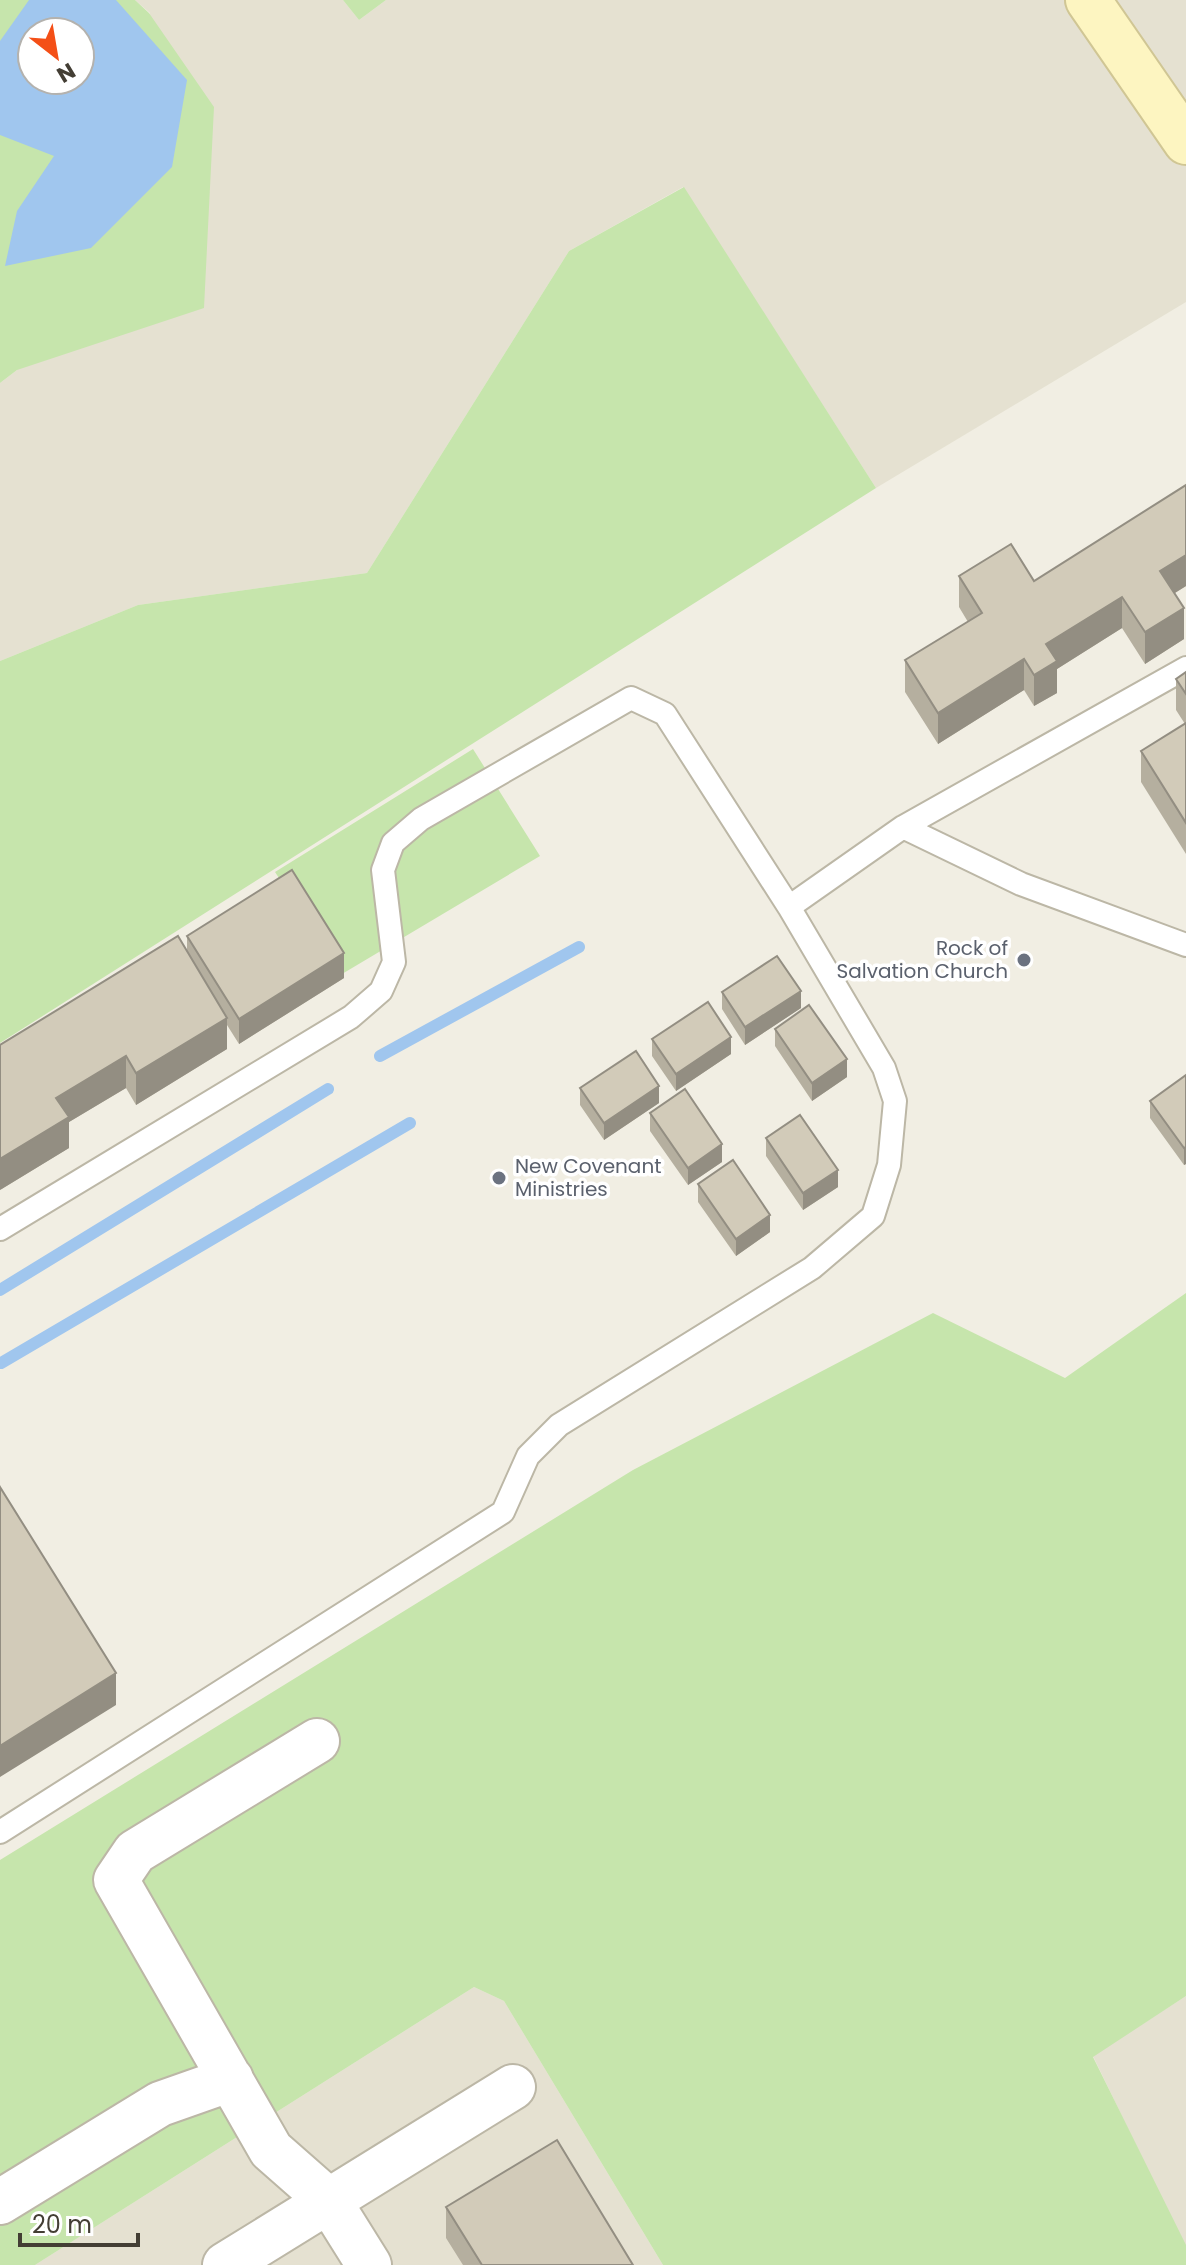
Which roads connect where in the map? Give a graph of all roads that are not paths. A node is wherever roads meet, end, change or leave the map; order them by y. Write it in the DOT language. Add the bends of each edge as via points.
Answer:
graph roads {
  1 [pos="1088,0"];
  2 [pos="1186,142"];
  3 [pos="1186,668"];
  4 [pos="903,827"];
  5 [pos="789,907"];
  6 [pos="1186,945"];
  7 [pos="0,1229"];
  8 [pos="317,1741"];
  9 [pos="0,1832"];
  10 [pos="231,2079"];
  11 [pos="513,2087"];
  12 [pos="329,2201"];
  13 [pos="0,2202"];
  14 [pos="225,2265"];
  15 [pos="369,2265"];
  1 -- 2 [label="street"];
  3 -- 4 [label="lane"];
  4 -- 5 [label="lane"];
  4 -- 6 [label="lane" via="1021,884"];
  5 -- 7 [label="lane" via="665,714 631,698 421,819 393,843 383,870 394,962 381,991 351,1017"];
  5 -- 9 [label="lane" via="884,1068 895,1101 889,1165 873,1216 812,1268 559,1425 528,1456 503,1512"];
  8 -- 10 [label="street" via="135,1852 116,1880"];
  10 -- 12 [label="street" via="271,2150"];
  10 -- 13 [label="street" via="160,2104"];
  11 -- 12 [label="street"];
  12 -- 14 [label="street"];
  12 -- 15 [label="street"];
}
